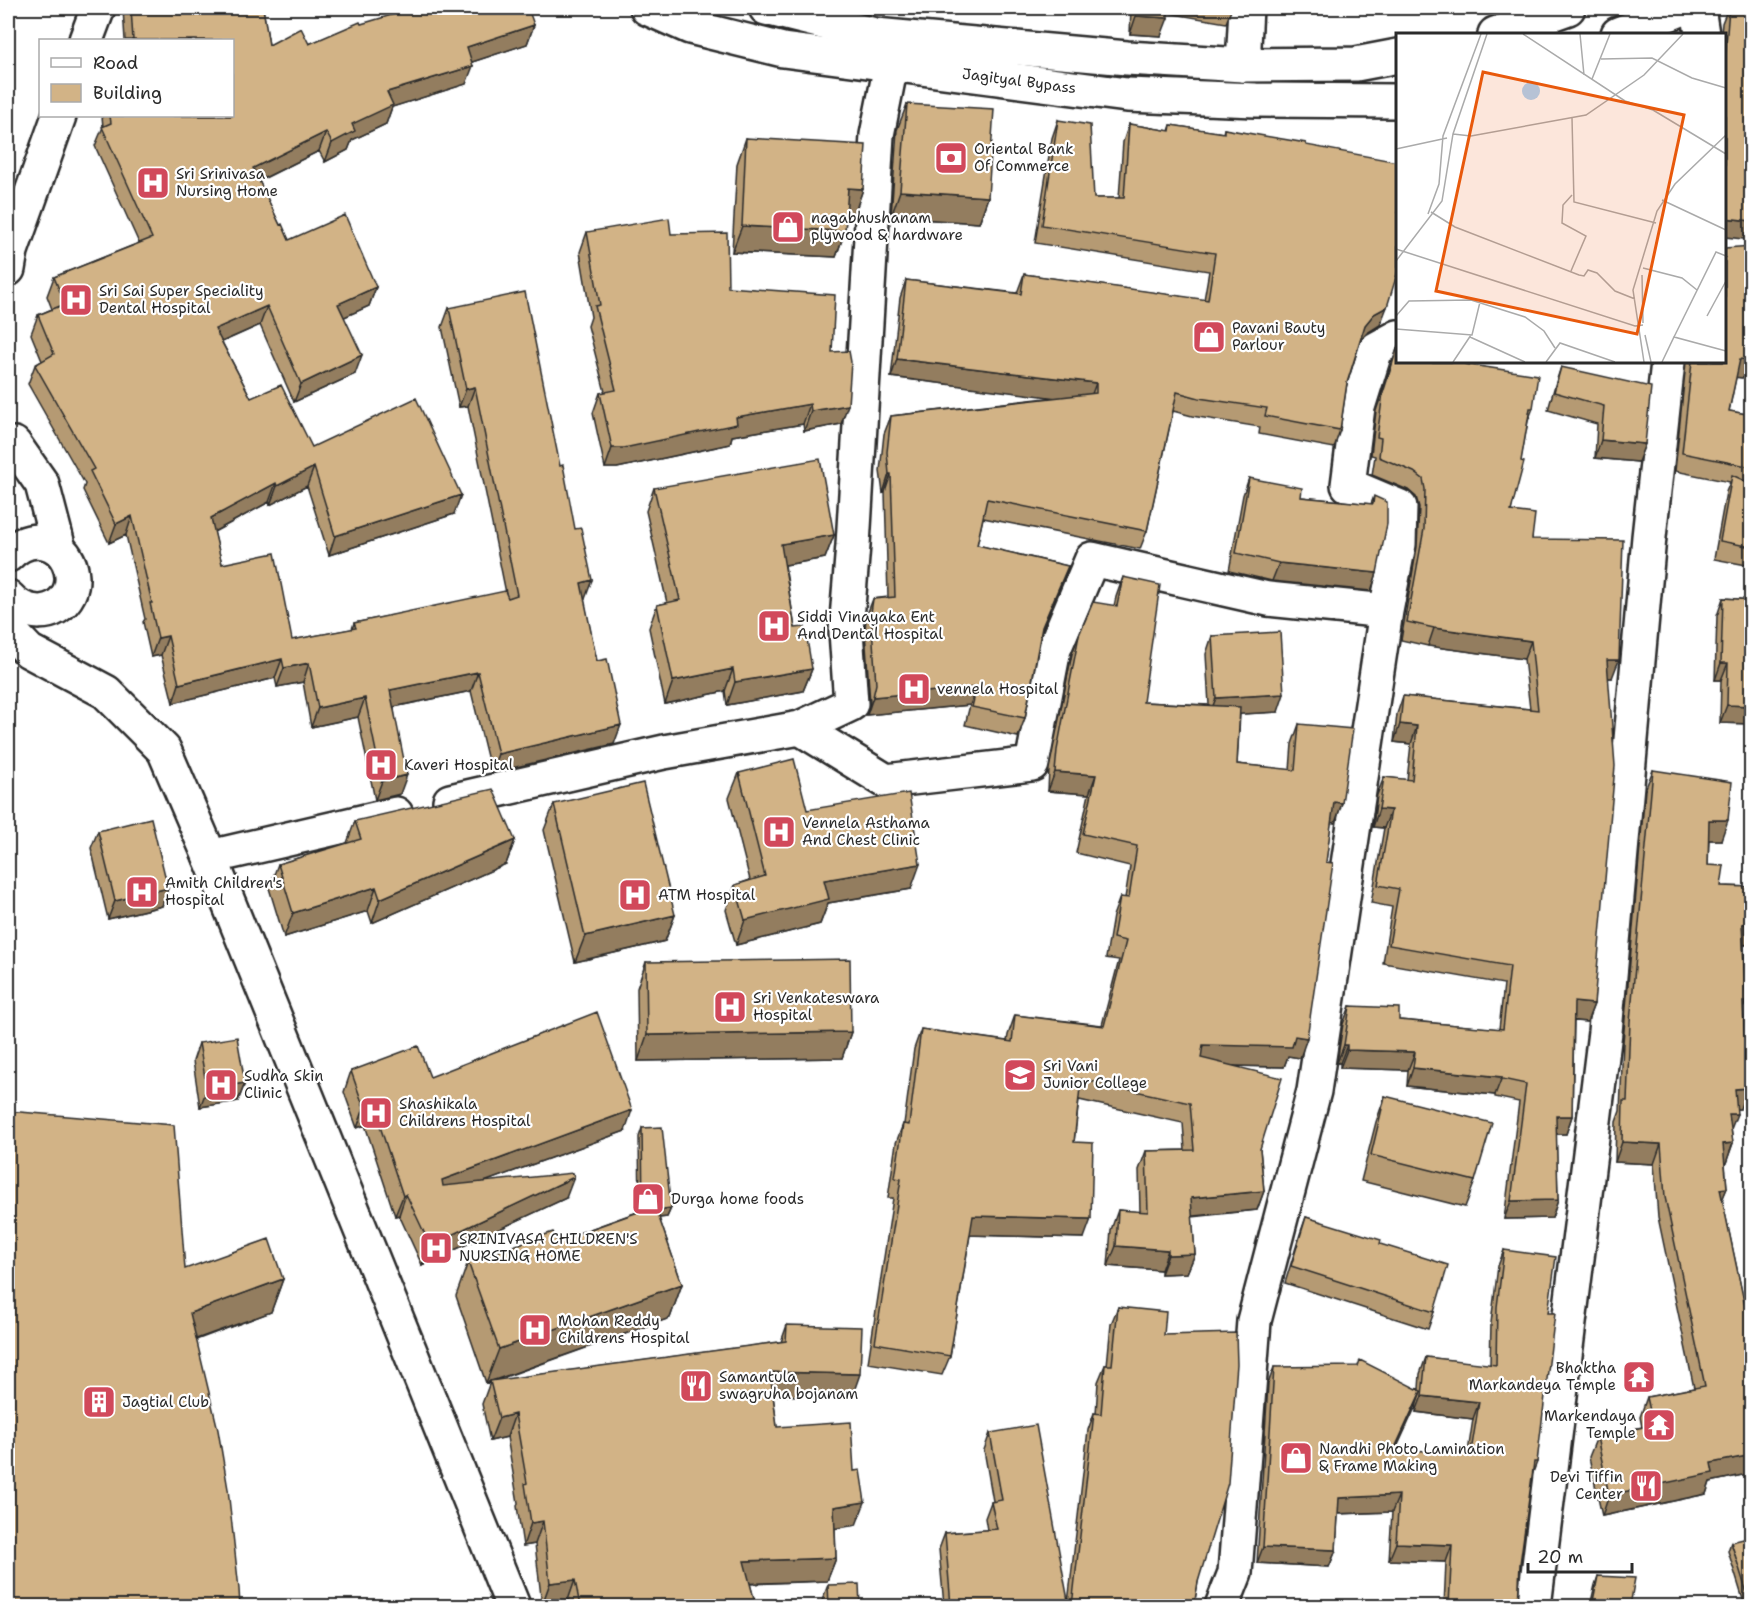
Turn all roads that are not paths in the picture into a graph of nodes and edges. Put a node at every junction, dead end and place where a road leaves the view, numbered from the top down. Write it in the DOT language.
graph roads {
  1 [pos="98,8"];
  2 [pos="647,8"];
  3 [pos="766,8"];
  4 [pos="1246,8"];
  5 [pos="1568,8"];
  6 [pos="1684,8"];
  7 [pos="1698,8"];
  8 [pos="691,17"];
  9 [pos="1498,33"];
  10 [pos="1621,33"];
  11 [pos="1702,33"];
  12 [pos="875,35"];
  13 [pos="87,39"];
  14 [pos="1396,56"];
  15 [pos="891,65"];
  16 [pos="1243,66"];
  17 [pos="1396,101"];
  18 [pos="59,117"];
  19 [pos="8,269"];
  20 [pos="1396,338"];
  21 [pos="1668,363"];
  22 [pos="8,445"];
  23 [pos="59,549"];
  24 [pos="8,555"];
  25 [pos="8,598"];
  26 [pos="1386,611"];
  27 [pos="8,629"];
  28 [pos="800,728"];
  29 [pos="210,857"];
  30 [pos="512,1604"];
  31 [pos="1222,1606"];
  32 [pos="1534,1606"];
  1 -- 13 [label="street"];
  2 -- 8 [label="street, Jagityal Bypass"];
  3 -- 12 [label="street, Jagityal Bypass"];
  4 -- 16 [label="street"];
  5 -- 9 [label="street"];
  6 -- 10 [label="street"];
  7 -- 11 [label="street"];
  8 -- 15 [label="street, Jagityal Bypass"];
  12 -- 15 [label="street"];
  12 -- 16 [label="street, Jagityal Bypass"];
  14 -- 16 [label="street, Jagityal Bypass"];
  15 -- 17 [label="street, Jagityal Bypass"];
  15 -- 28 [label="street"];
  18 -- 19 [label="street"];
  20 -- 26 [label="street"];
  21 -- 32 [label="street"];
  22 -- 23 [label="street"];
  23 -- 24 [label="street"];
  23 -- 25 [label="street"];
  26 -- 28 [label="street"];
  26 -- 31 [label="street"];
  27 -- 29 [label="street"];
  28 -- 29 [label="street"];
  29 -- 30 [label="street"];
}
